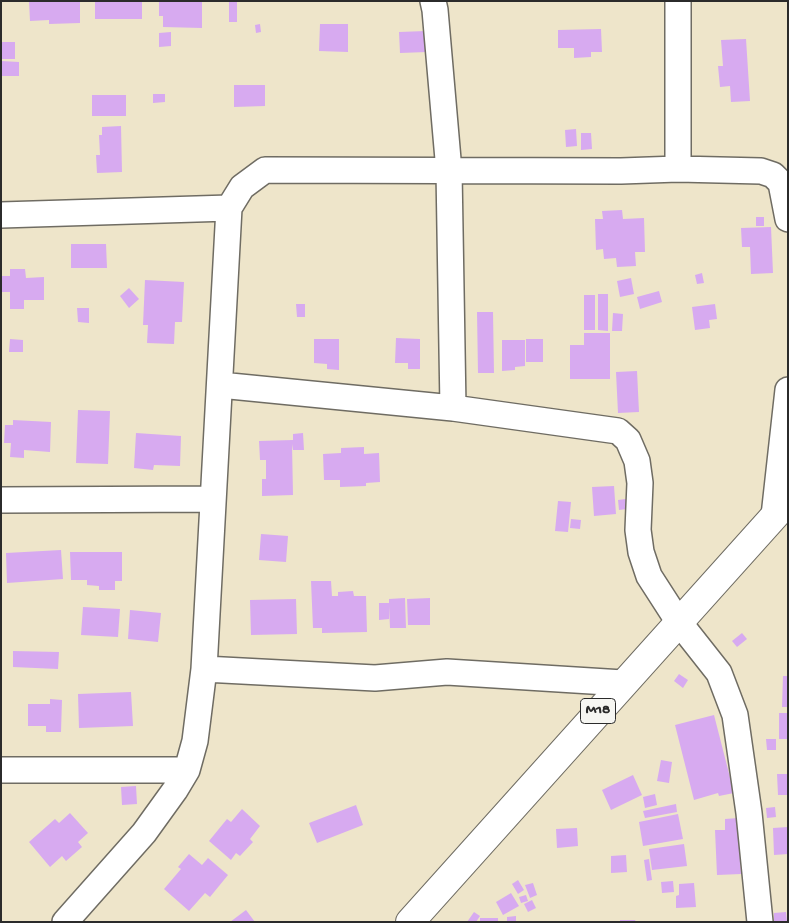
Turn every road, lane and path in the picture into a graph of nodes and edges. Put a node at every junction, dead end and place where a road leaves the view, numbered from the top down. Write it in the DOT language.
graph roads {
  1 [pos="433,1"];
  2 [pos="678,1"];
  3 [pos="678,169"];
  4 [pos="449,171"];
  5 [pos="229,208"];
  6 [pos="1,216"];
  7 [pos="788,219"];
  8 [pos="220,385"];
  9 [pos="788,390"];
  10 [pos="452,408"];
  11 [pos="213,499"];
  12 [pos="1,500"];
  13 [pos="781,509"];
  14 [pos="678,621"];
  15 [pos="204,669"];
  16 [pos="623,684"];
  17 [pos="1,770"];
  18 [pos="187,770"];
  19 [pos="65,922"];
  20 [pos="410,922"];
  21 [pos="760,922"];
  1 -- 4 [label="street"];
  2 -- 3 [label="street"];
  3 -- 4 [label="street"];
  3 -- 7 [label="street"];
  4 -- 5 [label="street"];
  4 -- 10 [label="street"];
  5 -- 6 [label="street"];
  5 -- 8 [label="street"];
  8 -- 10 [label="street"];
  8 -- 11 [label="street"];
  9 -- 13 [label="street"];
  10 -- 14 [label="street"];
  11 -- 12 [label="street"];
  11 -- 15 [label="street"];
  13 -- 14 [label="main road, M18"];
  14 -- 16 [label="main road, M18"];
  14 -- 21 [label="street"];
  15 -- 16 [label="street"];
  15 -- 18 [label="street"];
  16 -- 20 [label="main road, M18"];
  17 -- 18 [label="street"];
  18 -- 19 [label="street"];
}
